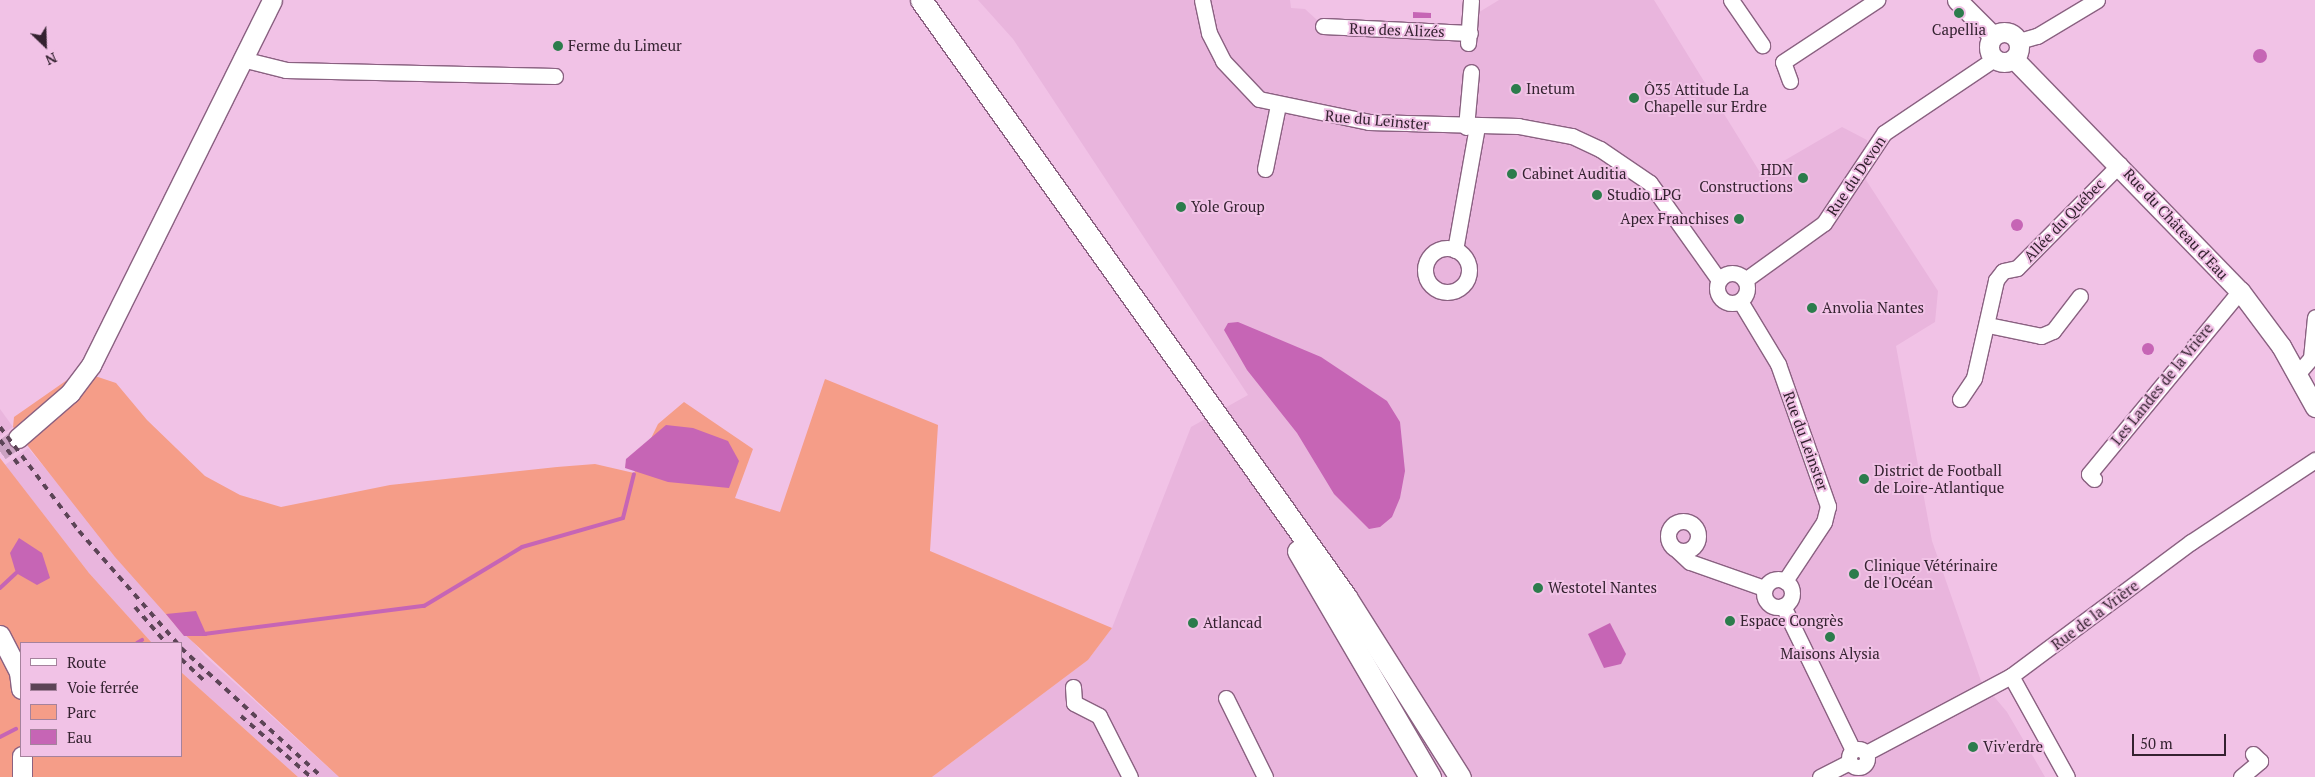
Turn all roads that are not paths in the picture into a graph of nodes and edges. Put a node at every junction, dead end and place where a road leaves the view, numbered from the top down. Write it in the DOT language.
graph roads {
  1 [pos="272,0"];
  2 [pos="921,0"];
  3 [pos="1202,0"];
  4 [pos="1471,0"];
  5 [pos="1731,0"];
  6 [pos="1877,0"];
  7 [pos="1957,0"];
  8 [pos="2097,0"];
  9 [pos="1323,26"];
  10 [pos="1993,36"];
  11 [pos="1762,45"];
  12 [pos="2016,50"];
  13 [pos="242,59"];
  14 [pos="1994,59"];
  15 [pos="1471,72"];
  16 [pos="555,76"];
  17 [pos="1790,81"];
  18 [pos="1278,105"];
  19 [pos="1472,127"];
  20 [pos="2120,164"];
  21 [pos="1265,169"];
  22 [pos="1455,250"];
  23 [pos="1719,280"];
  24 [pos="1745,280"];
  25 [pos="2240,292"];
  26 [pos="2080,296"];
  27 [pos="1740,301"];
  28 [pos="2315,316"];
  29 [pos="1988,324"];
  30 [pos="2298,373"];
  31 [pos="1960,399"];
  32 [pos="2315,407"];
  33 [pos="18,438"];
  34 [pos="1238,447"];
  35 [pos="2315,460"];
  36 [pos="2094,479"];
  37 [pos="1696,546"];
  38 [pos="1678,551"];
  39 [pos="1705,568"];
  40 [pos="1785,581"];
  41 [pos="1764,588"];
  42 [pos="1784,606"];
  43 [pos="0,635"];
  44 [pos="2011,676"];
  45 [pos="20,685"];
  46 [pos="1073,687"];
  47 [pos="1226,698"];
  48 [pos="2254,754"];
  49 [pos="22,757"];
  50 [pos="1860,761"];
  51 [pos="22,777"];
  52 [pos="1130,777"];
  53 [pos="1265,777"];
  54 [pos="1430,777"];
  55 [pos="1460,777"];
  56 [pos="1820,777"];
  57 [pos="2066,777"];
  58 [pos="2242,777"];
  1 -- 13 [label="street"];
  2 -- 34 [label="main road"];
  3 -- 18 [label="street, Rue du Leinster"];
  4 -- 9 [label="street, Rue des Alizés"];
  5 -- 11 [label="street"];
  6 -- 17 [label="street"];
  7 -- 10 [label="street"];
  8 -- 12 [label="street"];
  10 -- 12 [label="street"];
  10 -- 14 [label="street"];
  12 -- 14 [label="street"];
  12 -- 20 [label="street, Rue du Château d'Eau"];
  13 -- 16 [label="street"];
  13 -- 33 [label="street"];
  14 -- 24 [label="street, Rue du Devon"];
  15 -- 19 [label="street"];
  18 -- 19 [label="street, Rue du Leinster"];
  18 -- 21 [label="street"];
  19 -- 22 [label="street"];
  19 -- 23 [label="street, Rue du Leinster"];
  20 -- 25 [label="street, Rue du Château d'Eau"];
  20 -- 29 [label="street, Allée du Québec"];
  23 -- 24 [label="street"];
  23 -- 27 [label="street"];
  24 -- 27 [label="street"];
  25 -- 30 [label="street, Rue du Château d'Eau"];
  25 -- 36 [label="street, Les Landes de la Vrière"];
  26 -- 29 [label="street"];
  27 -- 40 [label="street, Rue du Leinster"];
  28 -- 30 [label="street"];
  29 -- 31 [label="street, Allée du Québec"];
  30 -- 32 [label="street, Rue du Château d'Eau"];
  34 -- 54 [label="main road"];
  34 -- 55 [label="main road"];
  35 -- 44 [label="street, Rue de la Vrière"];
  37 -- 38 [label="street"];
  37 -- 38 [label="street"];
  37 -- 39 [label="street"];
  38 -- 39 [label="street"];
  39 -- 41 [label="street"];
  40 -- 41 [label="street"];
  40 -- 42 [label="street"];
  41 -- 42 [label="street"];
  42 -- 50 [label="street"];
  43 -- 45 [label="street"];
  44 -- 50 [label="street, Rue de la Vrière"];
  44 -- 57 [label="street"];
  46 -- 52 [label="street"];
  47 -- 53 [label="street"];
  48 -- 58 [label="street"];
  49 -- 51 [label="street"];
  50 -- 56 [label="street, Rue de la Vrière"];
}
